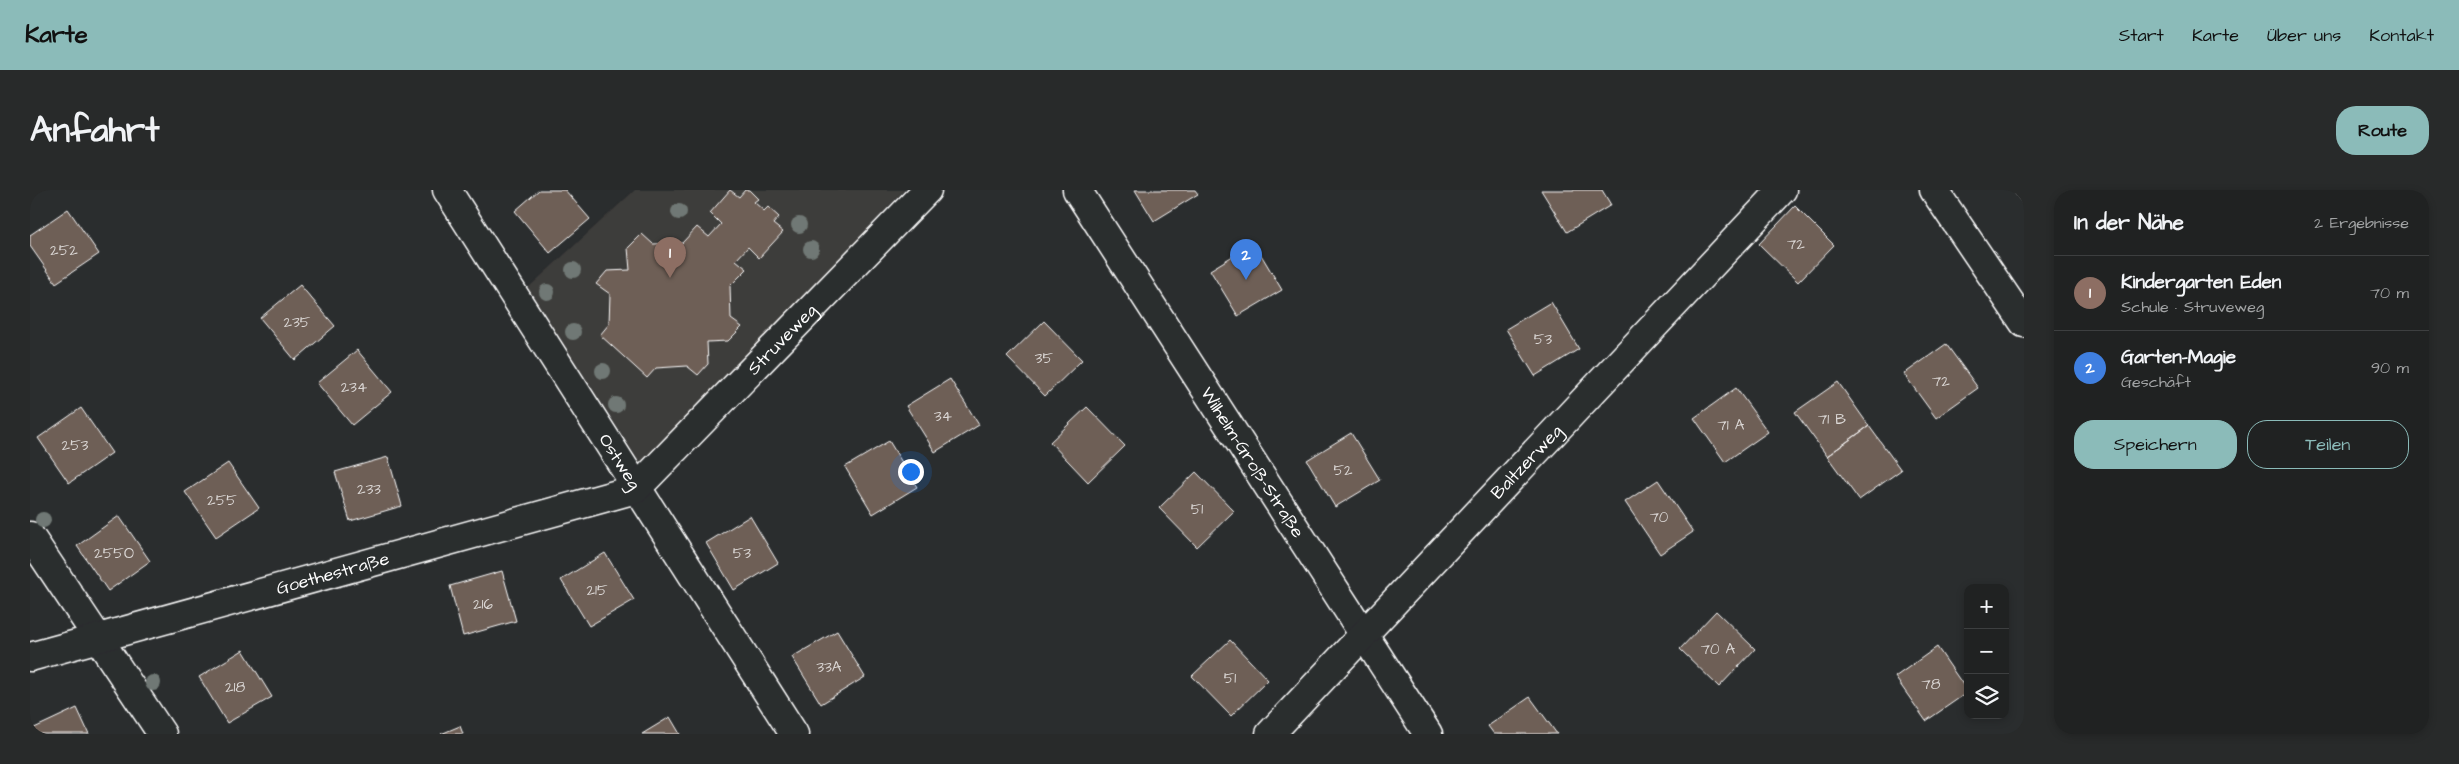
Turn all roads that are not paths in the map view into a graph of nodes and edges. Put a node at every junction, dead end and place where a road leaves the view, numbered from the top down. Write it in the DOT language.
graph roads {
  1 [pos="447,190"];
  2 [pos="926,190"];
  3 [pos="1077,190"];
  4 [pos="1782,190"];
  5 [pos="1934,190"];
  6 [pos="2024,323"];
  7 [pos="636,490"];
  8 [pos="30,536"];
  9 [pos="1363,634"];
  10 [pos="99,640"];
  11 [pos="30,657"];
  12 [pos="162,734"];
  13 [pos="794,734"];
  14 [pos="1270,734"];
  15 [pos="1428,734"];
  1 -- 7 [label="street, Ostweg"];
  2 -- 7 [label="street, Struveweg"];
  3 -- 9 [label="street, Wilhelm-Groß-Straße"];
  4 -- 9 [label="street, Baltzerweg"];
  5 -- 6 [label="street"];
  7 -- 10 [label="street, Goethestraße"];
  7 -- 13 [label="street, Ostweg"];
  8 -- 10 [label="street"];
  9 -- 14 [label="street, Baltzerweg"];
  9 -- 15 [label="street, Wilhelm-Groß-Straße"];
  10 -- 11 [label="street, Goethestraße"];
  10 -- 12 [label="street"];
}
